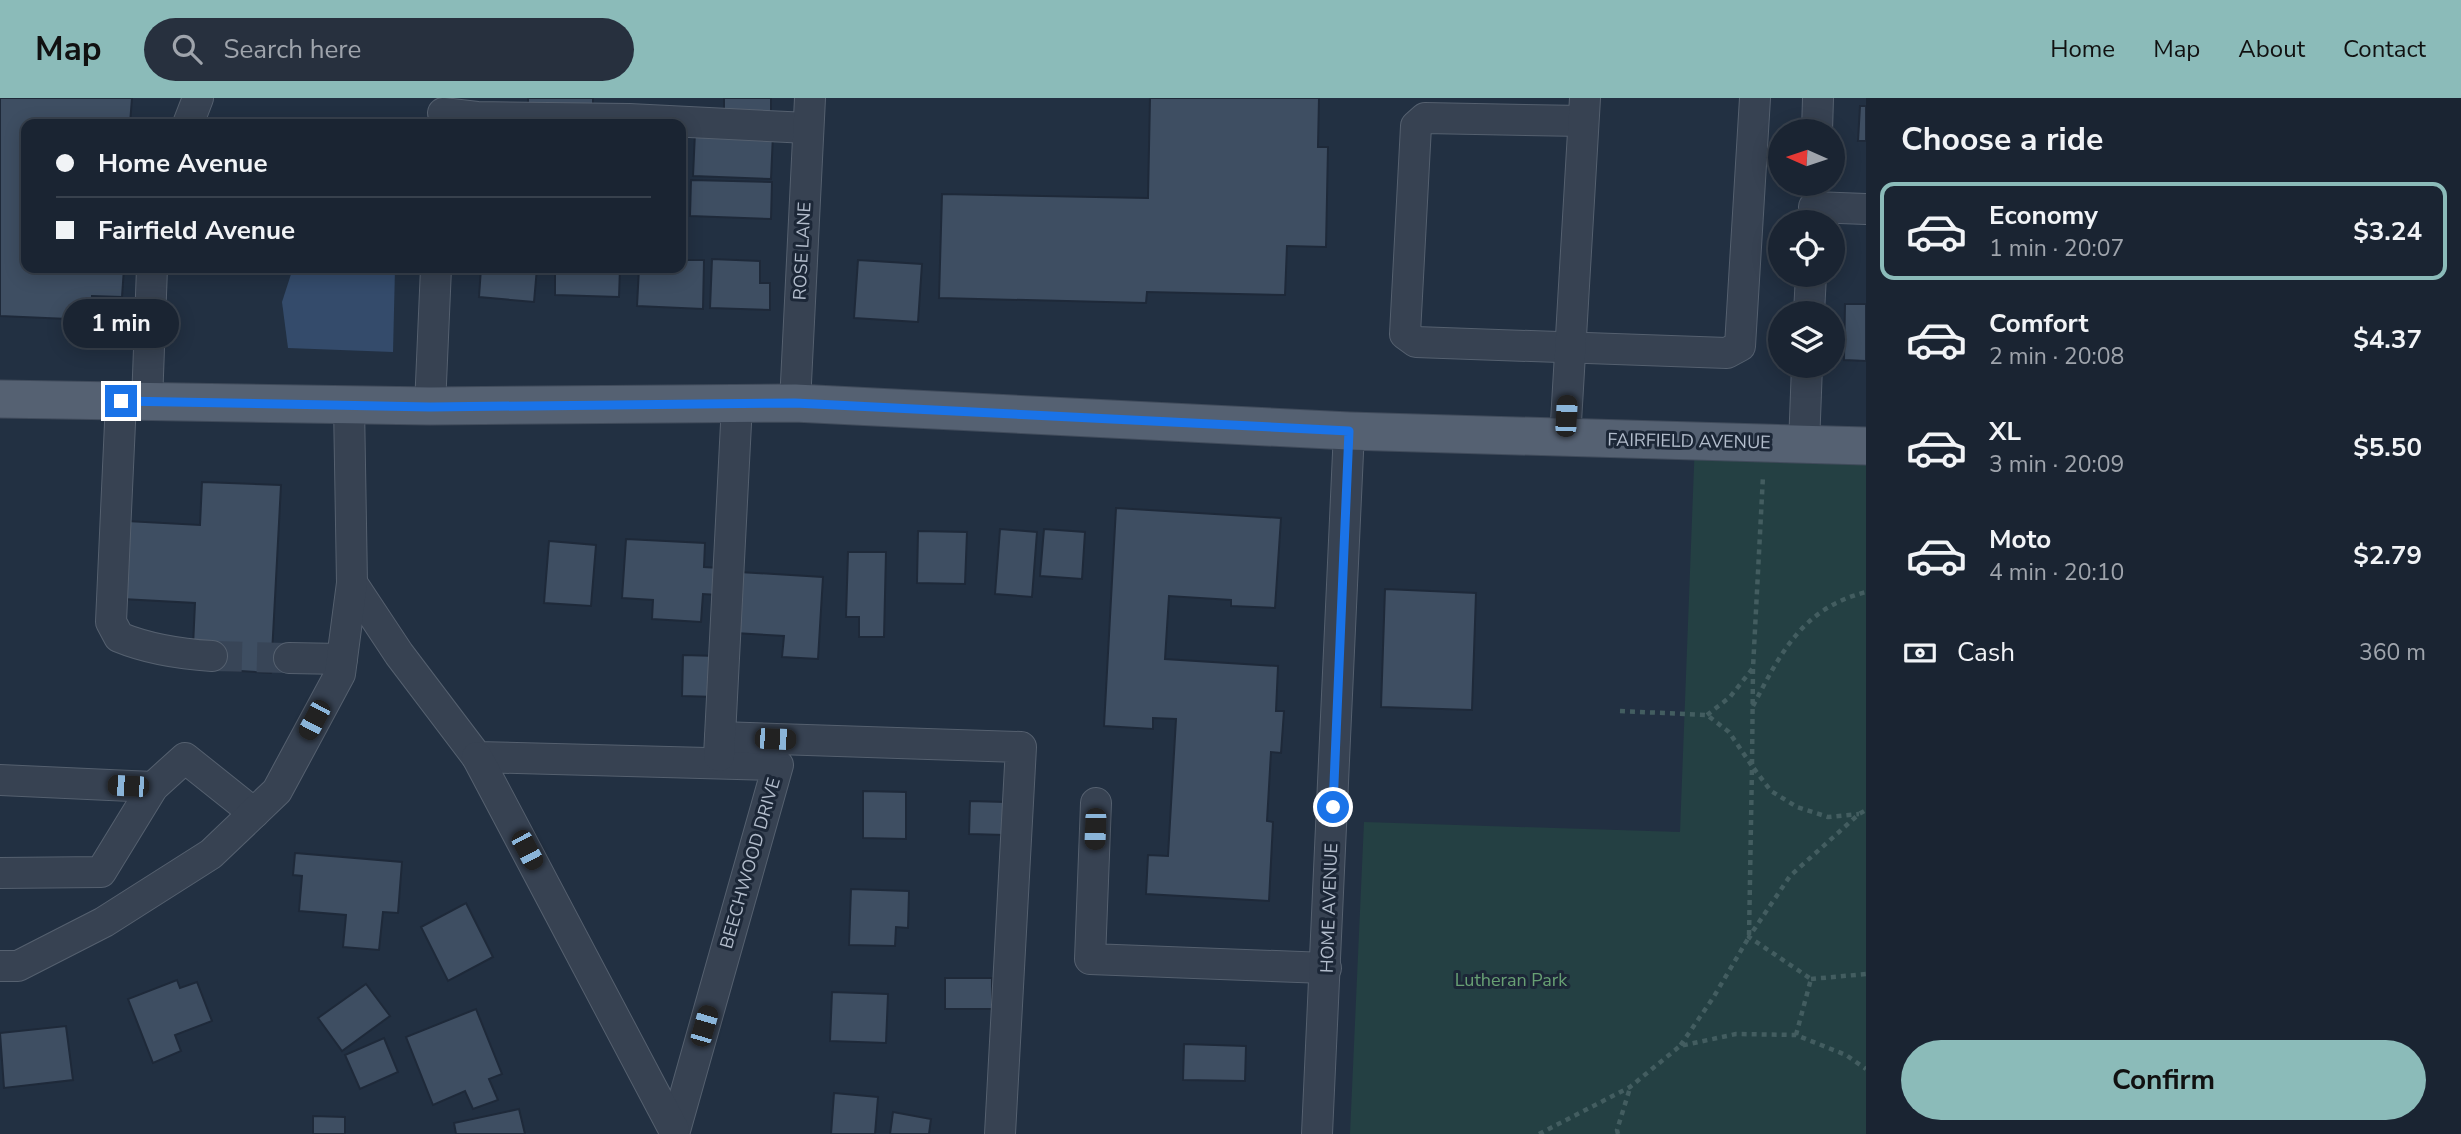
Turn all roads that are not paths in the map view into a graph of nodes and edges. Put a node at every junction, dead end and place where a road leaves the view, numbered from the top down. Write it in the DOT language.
graph roads {
  1 [pos="810,98"];
  2 [pos="1755,98"];
  3 [pos="1818,98"];
  4 [pos="680,110"];
  5 [pos="1583,110"];
  6 [pos="443,112"];
  7 [pos="1817,119"];
  8 [pos="808,128"];
  9 [pos="1814,204"];
  10 [pos="1866,209"];
  11 [pos="151,273"];
  12 [pos="436,273"];
  13 [pos="1570,349"];
  14 [pos="1807,378"];
  15 [pos="0,399"];
  16 [pos="134,401"];
  17 [pos="795,403"];
  18 [pos="737,404"];
  19 [pos="349,405"];
  20 [pos="430,407"];
  21 [pos="1349,431"];
  22 [pos="1565,439"];
  23 [pos="1804,445"];
  24 [pos="1866,446"];
  25 [pos="352,583"];
  26 [pos="212,656"];
  27 [pos="289,658"];
  28 [pos="341,659"];
  29 [pos="720,750"];
  30 [pos="477,757"];
  31 [pos="0,780"];
  32 [pos="153,788"];
  33 [pos="1096,803"];
  34 [pos="254,813"];
  35 [pos="0,873"];
  36 [pos="0,966"];
  37 [pos="1326,968"];
  38 [pos="674,1132"];
  39 [pos="1000,1134"];
  40 [pos="1317,1134"];
  1 -- 8 [label="street, ROSE LANE"];
  2 -- 13 [label="street"];
  3 -- 7 [label="street"];
  4 -- 6 [label="street"];
  4 -- 8 [label="street"];
  5 -- 13 [label="street"];
  5 -- 13 [label="street"];
  8 -- 17 [label="street, ROSE LANE"];
  9 -- 10 [label="street"];
  11 -- 16 [label="street"];
  12 -- 20 [label="street"];
  13 -- 22 [label="street"];
  14 -- 23 [label="street"];
  15 -- 16 [label="main road, FAIRFIELD AVENUE"];
  16 -- 19 [label="main road, FAIRFIELD AVENUE"];
  16 -- 26 [label="street"];
  17 -- 18 [label="main road, FAIRFIELD AVENUE"];
  17 -- 21 [label="main road, FAIRFIELD AVENUE"];
  18 -- 20 [label="main road, FAIRFIELD AVENUE"];
  18 -- 29 [label="street"];
  19 -- 20 [label="main road, FAIRFIELD AVENUE"];
  19 -- 25 [label="street"];
  21 -- 22 [label="main road, FAIRFIELD AVENUE"];
  21 -- 37 [label="street, HOME AVENUE"];
  22 -- 23 [label="main road, FAIRFIELD AVENUE"];
  23 -- 24 [label="main road, FAIRFIELD AVENUE"];
  25 -- 28 [label="street"];
  25 -- 30 [label="street, BEECHWOOD DRIVE"];
  27 -- 28 [label="street"];
  28 -- 34 [label="street"];
  29 -- 30 [label="street, BEECHWOOD DRIVE"];
  29 -- 38 [label="street, BEECHWOOD DRIVE"];
  29 -- 39 [label="street"];
  30 -- 38 [label="street, BEECHWOOD DRIVE"];
  31 -- 32 [label="street"];
  32 -- 34 [label="street"];
  32 -- 35 [label="street"];
  33 -- 37 [label="street"];
  34 -- 36 [label="street"];
  37 -- 40 [label="street, HOME AVENUE"];
}
